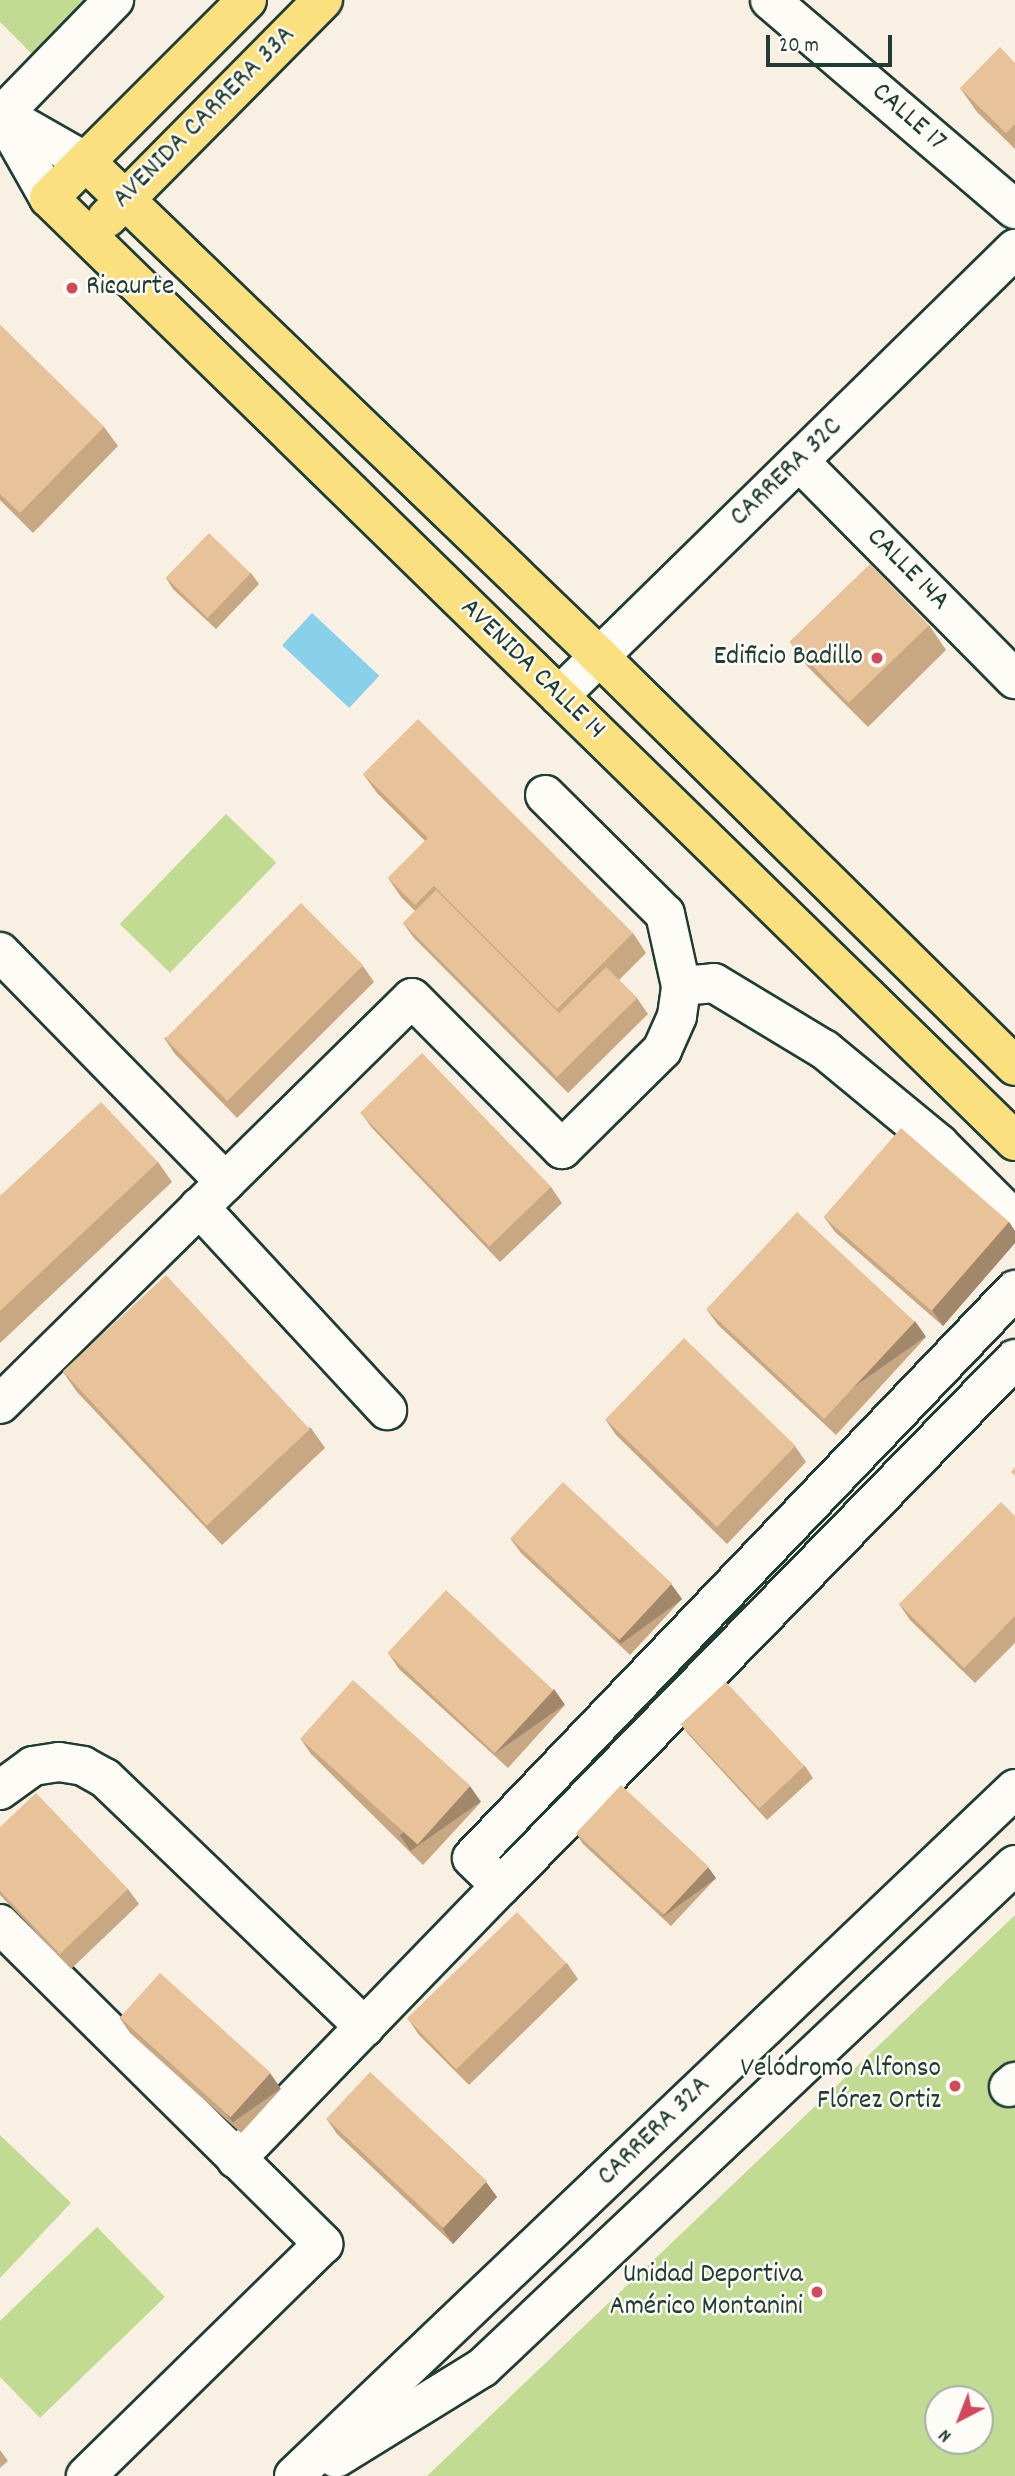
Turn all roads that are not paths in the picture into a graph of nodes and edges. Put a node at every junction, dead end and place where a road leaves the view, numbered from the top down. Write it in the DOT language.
graph roads {
  1 [pos="114,0"];
  2 [pos="247,0"];
  3 [pos="323,0"];
  4 [pos="790,6"];
  5 [pos="1,114"];
  6 [pos="86,162"];
  7 [pos="49,198"];
  8 [pos="124,199"];
  9 [pos="1015,209"];
  10 [pos="88,237"];
  11 [pos="1015,249"];
  12 [pos="799,461"];
  13 [pos="599,656"];
  14 [pos="1015,679"];
  15 [pos="559,696"];
  16 [pos="545,795"];
  17 [pos="0,951"];
  18 [pos="681,986"];
  19 [pos="1015,1066"];
  20 [pos="1015,1141"];
  21 [pos="212,1194"];
  22 [pos="1015,1220"];
  23 [pos="1015,1290"];
  24 [pos="1015,1359"];
  25 [pos="0,1404"];
  26 [pos="387,1410"];
  27 [pos="1015,1789"];
  28 [pos="0,1790"];
  29 [pos="1015,1865"];
  30 [pos="501,1886"];
  31 [pos="0,1924"];
  32 [pos="365,2027"];
  33 [pos="236,2159"];
  34 [pos="86,2476"];
  35 [pos="295,2476"];
  36 [pos="308,2476"];
  1 -- 5 [label="street"];
  2 -- 6 [label="main road, AVENIDA CARRERA 33A"];
  3 -- 8 [label="main road, AVENIDA CARRERA 33A"];
  4 -- 9 [label="street, CALLE 17"];
  5 -- 6 [label="street"];
  5 -- 7 [label="street"];
  6 -- 7 [label="main road, AVENIDA CARRERA 33A"];
  6 -- 8 [label="main road, AVENIDA CALLE 14"];
  7 -- 10 [label="main road, AVENIDA CALLE 14"];
  8 -- 10 [label="main road, AVENIDA CARRERA 33A"];
  8 -- 13 [label="main road, AVENIDA CALLE 14"];
  10 -- 15 [label="main road, AVENIDA CALLE 14"];
  11 -- 12 [label="street, CARRERA 32C"];
  12 -- 13 [label="street, CARRERA 32C"];
  12 -- 14 [label="street, CALLE 14A"];
  13 -- 15 [label="street, CARRERA 32C"];
  13 -- 19 [label="main road, AVENIDA CALLE 14"];
  15 -- 20 [label="main road, AVENIDA CALLE 14"];
  16 -- 18 [label="street"];
  17 -- 21 [label="street"];
  18 -- 21 [label="street"];
  18 -- 22 [label="street"];
  21 -- 25 [label="street"];
  21 -- 26 [label="street"];
  23 -- 30 [label="street"];
  24 -- 30 [label="street"];
  27 -- 35 [label="street, CARRERA 32A"];
  28 -- 32 [label="street"];
  29 -- 36 [label="street, CARRERA 32A"];
  30 -- 32 [label="street"];
  31 -- 33 [label="street"];
  32 -- 33 [label="street"];
  33 -- 34 [label="street"];
}
